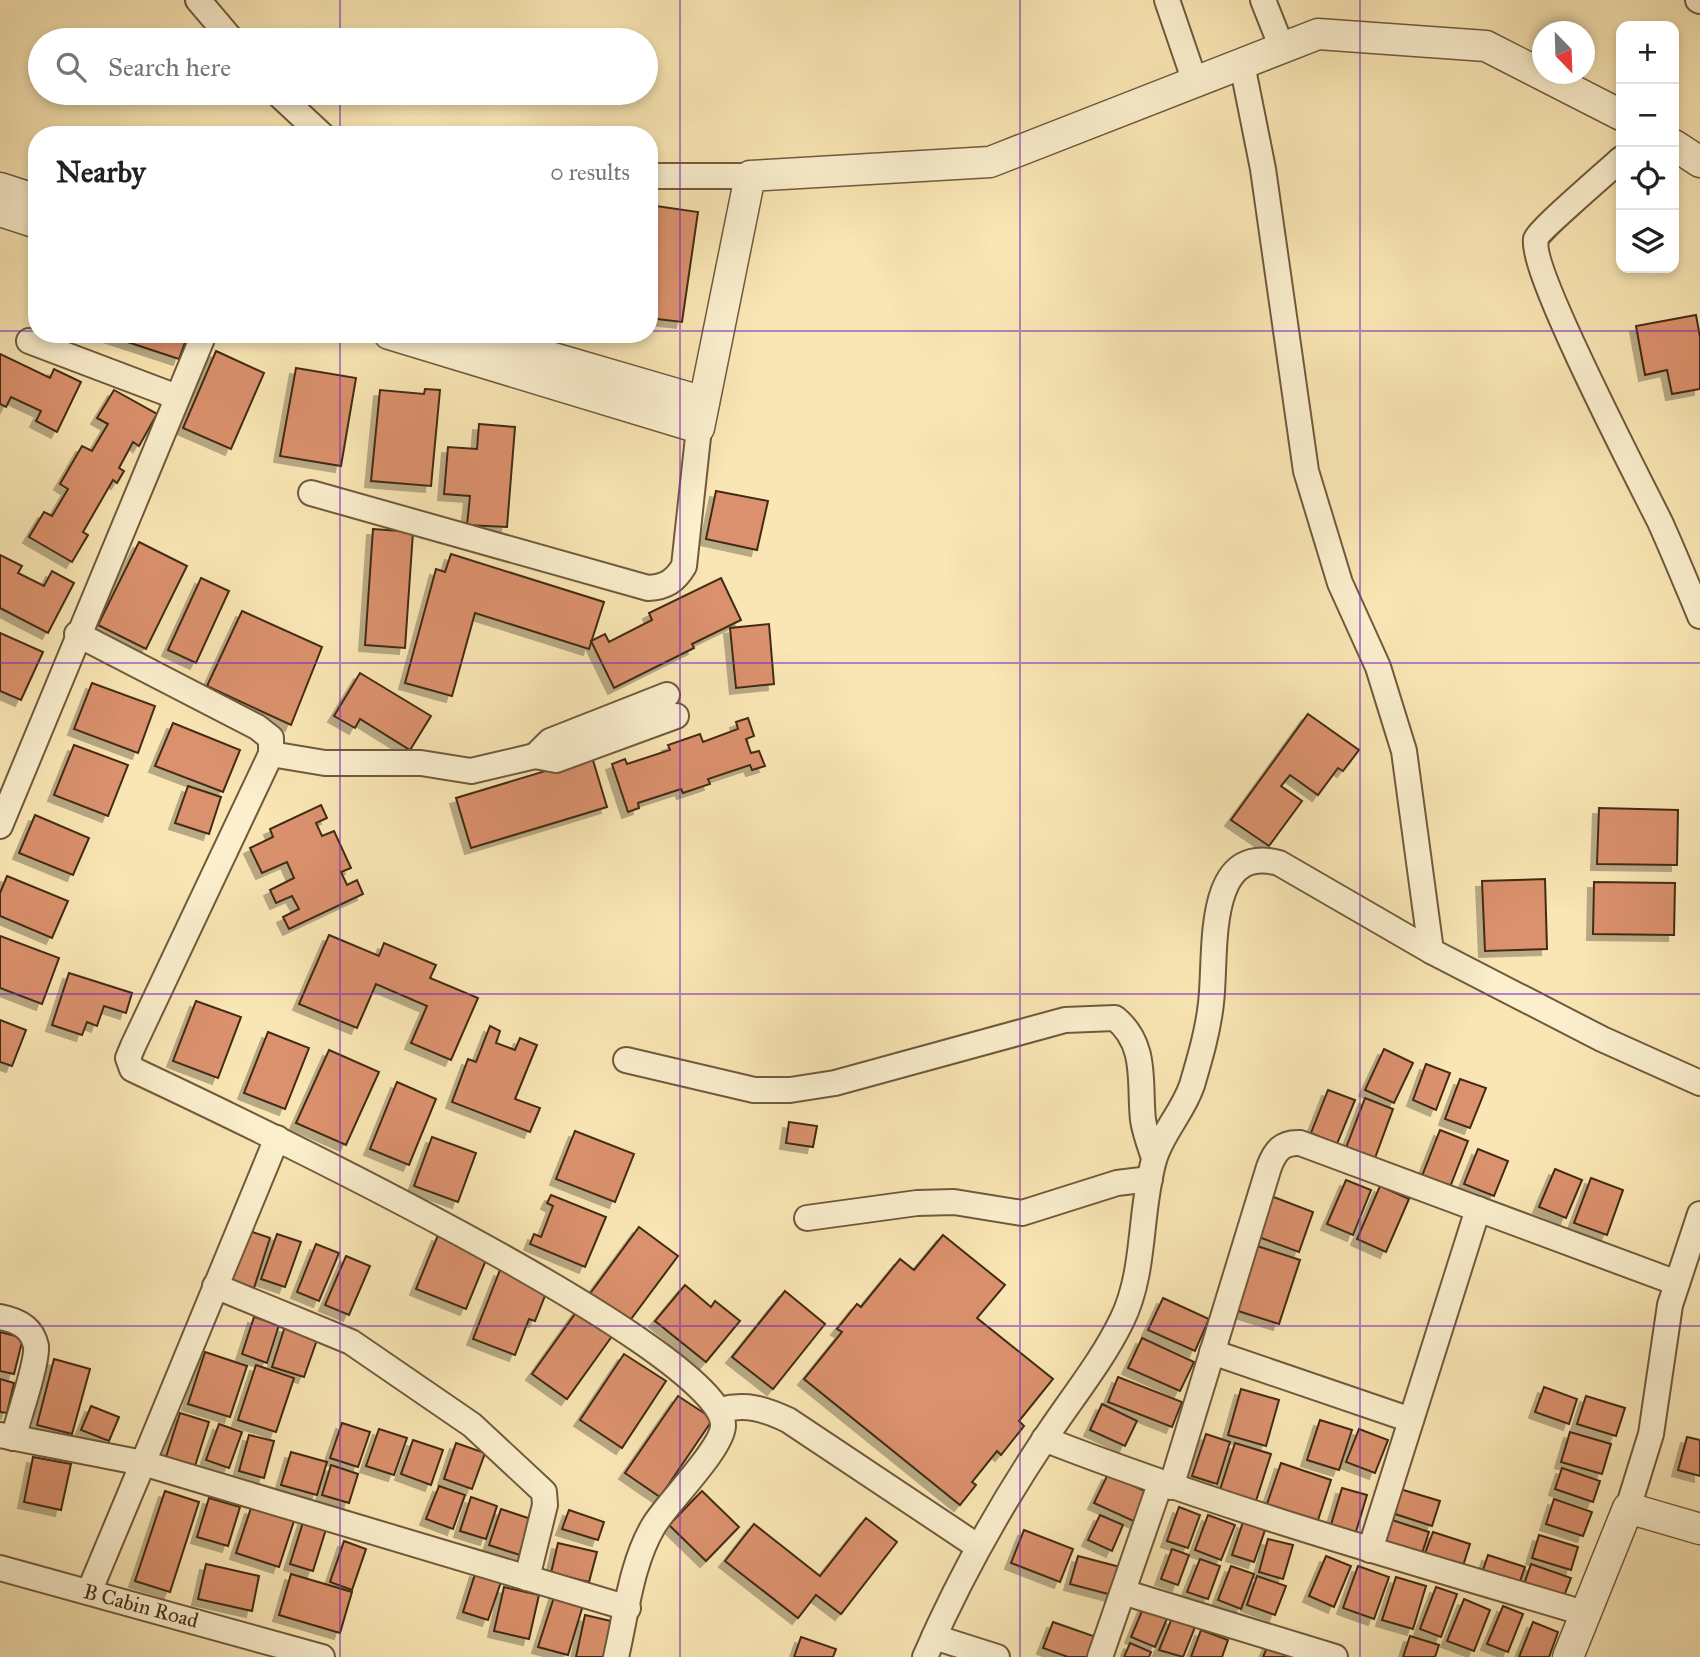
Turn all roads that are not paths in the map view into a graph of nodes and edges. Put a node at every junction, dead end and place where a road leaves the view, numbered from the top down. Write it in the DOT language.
graph roads {
  1 [pos="198,0"];
  2 [pos="1167,0"];
  3 [pos="1263,0"];
  4 [pos="222,28"];
  5 [pos="1282,48"];
  6 [pos="1242,64"];
  7 [pos="1195,82"];
  8 [pos="290,105"];
  9 [pos="1616,112"];
  10 [pos="312,126"];
  11 [pos="1677,147"];
  12 [pos="1700,162"];
  13 [pos="1616,164"];
  14 [pos="658,176"];
  15 [pos="750,176"];
  16 [pos="0,188"];
  17 [pos="28,197"];
  18 [pos="0,211"];
  19 [pos="28,220"];
  20 [pos="34,343"];
  21 [pos="200,343"];
  22 [pos="430,343"];
  23 [pos="489,343"];
  24 [pos="535,366"];
  25 [pos="177,397"];
  26 [pos="701,415"];
  27 [pos="311,492"];
  28 [pos="1700,616"];
  29 [pos="77,635"];
  30 [pos="672,706"];
  31 [pos="271,754"];
  32 [pos="0,827"];
  33 [pos="1431,951"];
  34 [pos="626,1060"];
  35 [pos="1700,1083"];
  36 [pos="277,1138"];
  37 [pos="1152,1168"];
  38 [pos="1478,1209"];
  39 [pos="1700,1214"];
  40 [pos="807,1217"];
  41 [pos="1678,1283"];
  42 [pos="215,1286"];
  43 [pos="0,1317"];
  44 [pos="1212,1352"];
  45 [pos="720,1410"];
  46 [pos="1411,1420"];
  47 [pos="7,1437"];
  48 [pos="1044,1439"];
  49 [pos="143,1463"];
  50 [pos="1166,1486"];
  51 [pos="1628,1508"];
  52 [pos="1700,1529"];
  53 [pos="977,1546"];
  54 [pos="1370,1550"];
  55 [pos="0,1568"];
  56 [pos="527,1578"];
  57 [pos="89,1592"];
  58 [pos="1123,1592"];
  59 [pos="628,1608"];
  60 [pos="1584,1613"];
  61 [pos="929,1647"];
  62 [pos="322,1657"];
  63 [pos="616,1657"];
  64 [pos="997,1657"];
  65 [pos="1100,1657"];
  66 [pos="1335,1657"];
  67 [pos="1568,1657"];
  1 -- 4 [label="street"];
  2 -- 7 [label="street"];
  3 -- 5 [label="street"];
  5 -- 6 [label="street"];
  5 -- 9 [label="street"];
  6 -- 7 [label="street"];
  6 -- 33 [label="street"];
  7 -- 15 [label="street"];
  8 -- 10 [label="street"];
  11 -- 12 [label="street"];
  13 -- 28 [label="street"];
  14 -- 15 [label="street"];
  15 -- 26 [label="street"];
  16 -- 17 [label="street"];
  18 -- 19 [label="street"];
  20 -- 25 [label="street"];
  21 -- 25 [label="street"];
  22 -- 24 [label="street"];
  23 -- 24 [label="street"];
  24 -- 26 [label="street"];
  25 -- 29 [label="street"];
  26 -- 27 [label="street"];
  29 -- 31 [label="street"];
  29 -- 32 [label="street"];
  30 -- 31 [label="street"];
  31 -- 36 [label="street"];
  33 -- 35 [label="street"];
  33 -- 37 [label="street"];
  34 -- 37 [label="street"];
  36 -- 42 [label="street"];
  36 -- 45 [label="street"];
  37 -- 40 [label="street"];
  37 -- 48 [label="street"];
  38 -- 41 [label="street"];
  38 -- 44 [label="street"];
  38 -- 46 [label="street"];
  39 -- 41 [label="street"];
  41 -- 51 [label="street"];
  42 -- 49 [label="street"];
  42 -- 56 [label="street"];
  43 -- 47 [label="street"];
  44 -- 46 [label="street"];
  44 -- 50 [label="street"];
  45 -- 53 [label="street"];
  45 -- 59 [label="street"];
  46 -- 54 [label="street"];
  47 -- 49 [label="street"];
  48 -- 50 [label="street"];
  48 -- 53 [label="street"];
  49 -- 56 [label="street"];
  49 -- 57 [label="street"];
  50 -- 54 [label="street"];
  50 -- 58 [label="street"];
  51 -- 52 [label="street"];
  51 -- 60 [label="street"];
  53 -- 61 [label="street"];
  54 -- 60 [label="street"];
  55 -- 57 [label="street, B Cabin Road"];
  56 -- 59 [label="street"];
  57 -- 62 [label="street, B Cabin Road"];
  58 -- 65 [label="street"];
  58 -- 66 [label="street"];
  59 -- 63 [label="street"];
  60 -- 67 [label="street"];
  61 -- 64 [label="street"];
}
